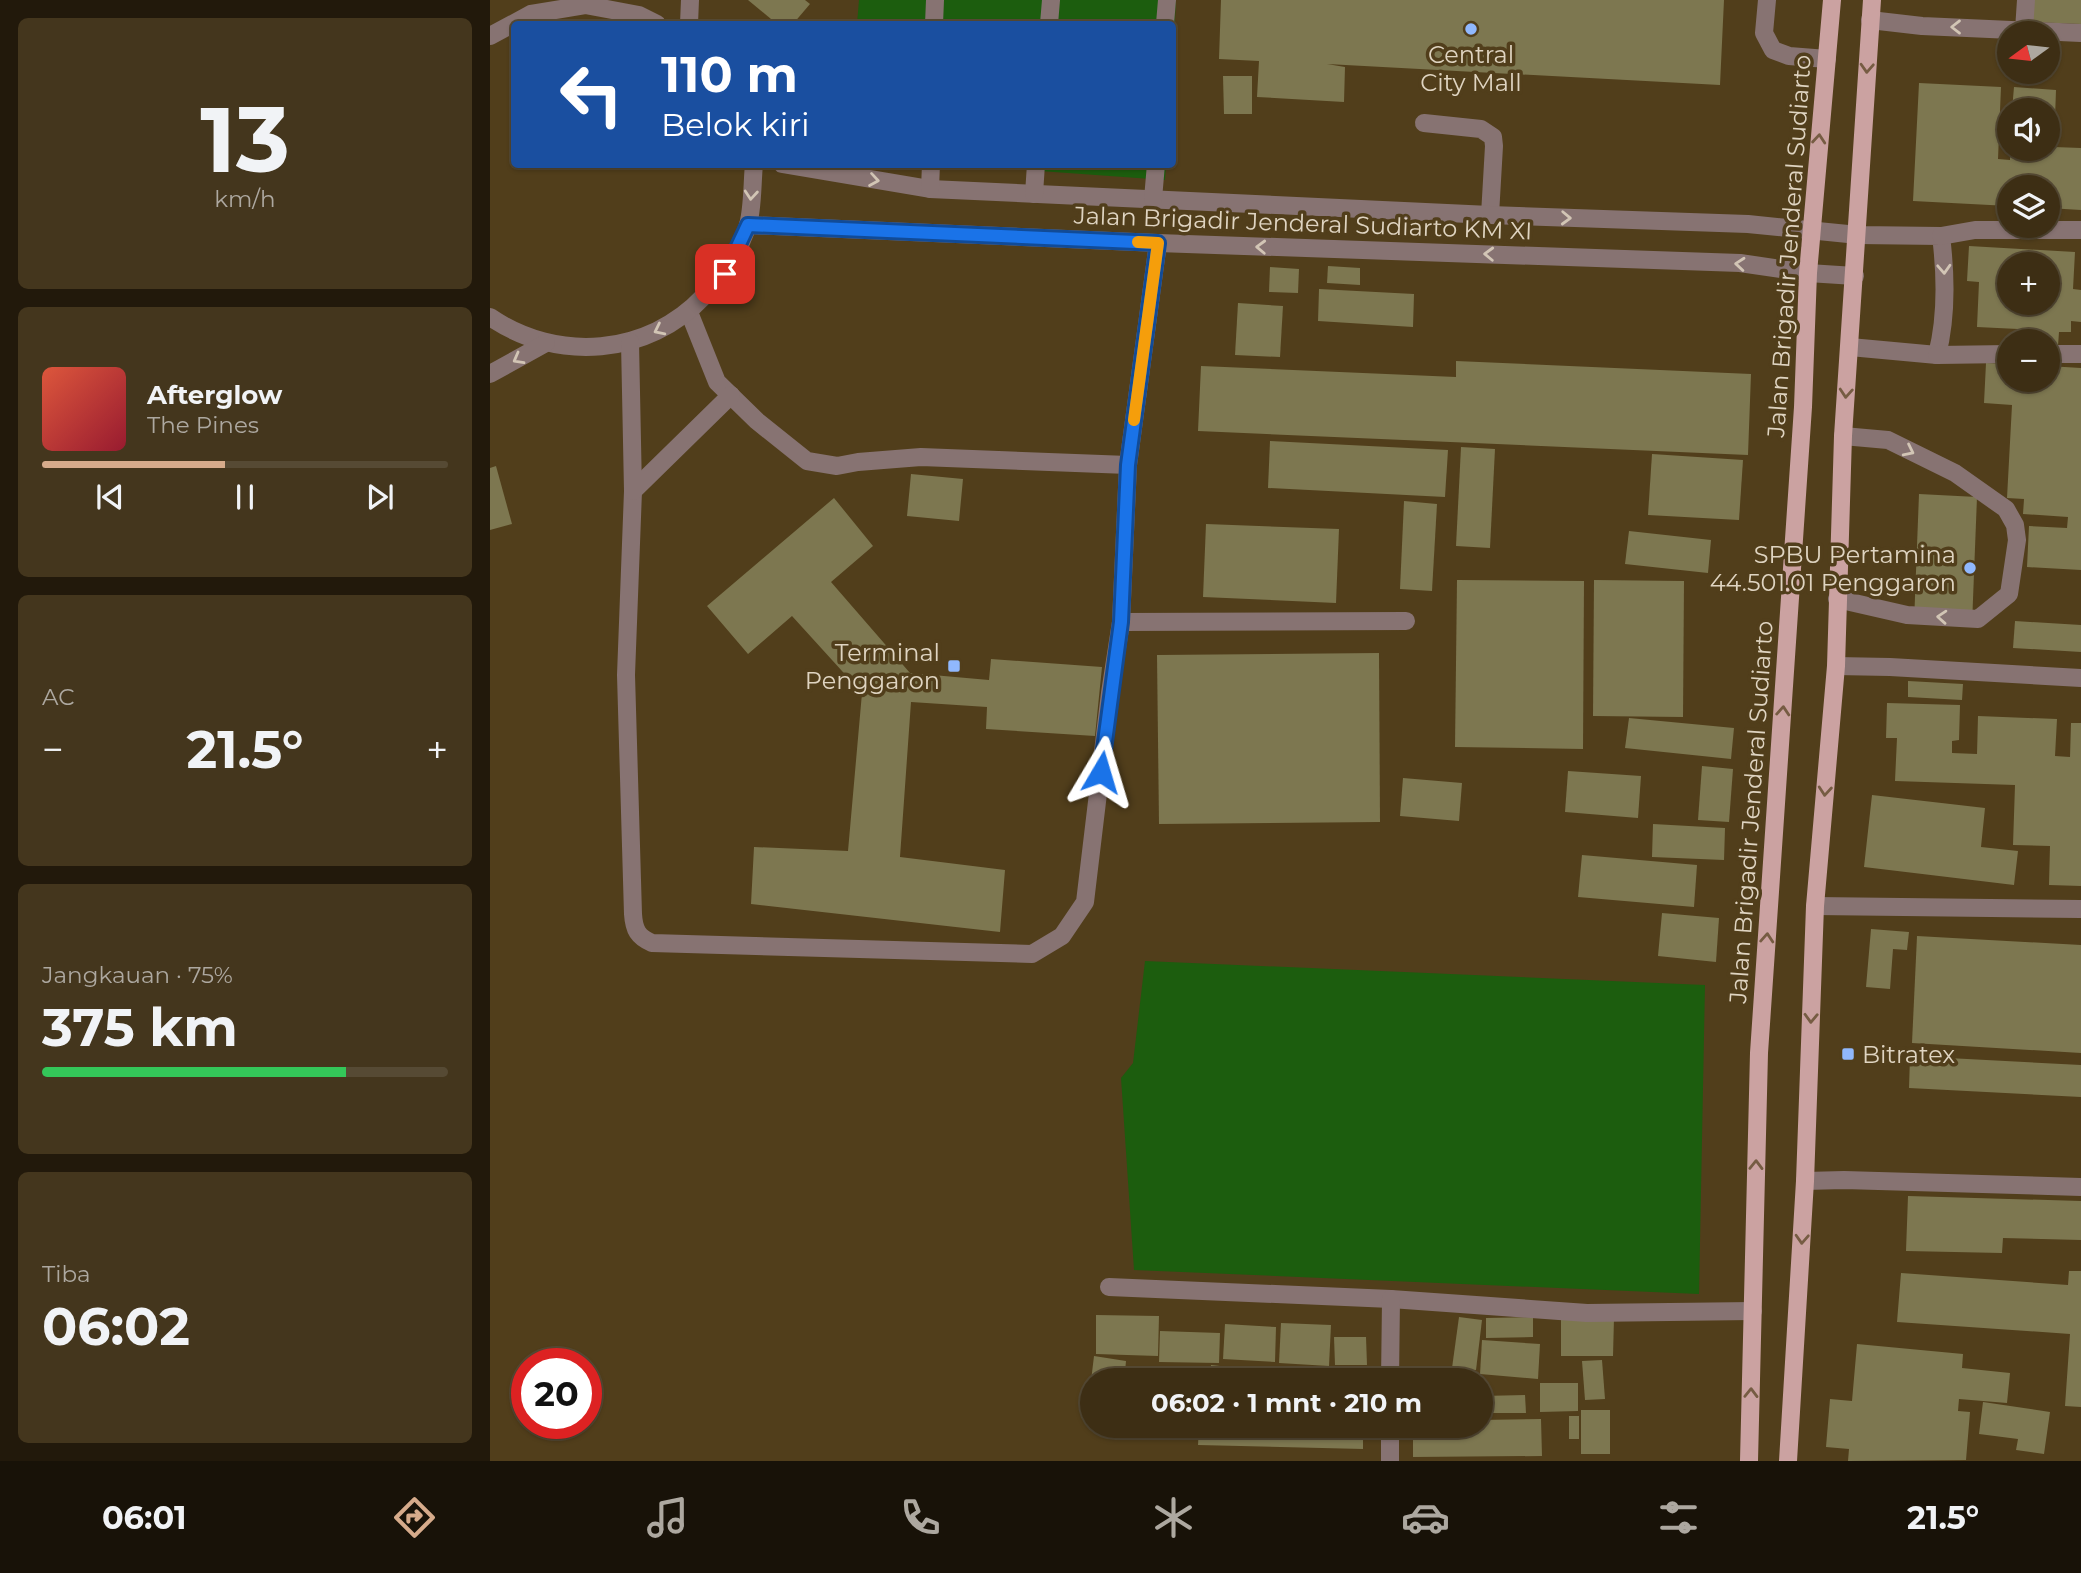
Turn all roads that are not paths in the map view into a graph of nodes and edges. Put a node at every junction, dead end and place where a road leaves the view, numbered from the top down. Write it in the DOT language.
graph roads {
  1 [pos="690,0"];
  2 [pos="935,0"];
  3 [pos="1051,0"];
  4 [pos="1167,0"];
  5 [pos="1767,0"];
  6 [pos="1832,0"];
  7 [pos="1872,0"];
  8 [pos="2026,0"];
  9 [pos="1870,20"];
  10 [pos="518,21"];
  11 [pos="651,21"];
  12 [pos="689,21"];
  13 [pos="934,21"];
  14 [pos="1049,21"];
  15 [pos="1166,21"];
  16 [pos="2025,21"];
  17 [pos="511,25"];
  18 [pos="1997,29"];
  19 [pos="2060,32"];
  20 [pos="2081,33"];
  21 [pos="490,36"];
  22 [pos="1827,59"];
  23 [pos="1424,123"];
  24 [pos="754,168"];
  25 [pos="806,168"];
  26 [pos="931,168"];
  27 [pos="1036,168"];
  28 [pos="1156,168"];
  29 [pos="930,189"];
  30 [pos="1034,194"];
  31 [pos="1153,200"];
  32 [pos="1490,215"];
  33 [pos="748,225"];
  34 [pos="2081,230"];
  35 [pos="1811,231"];
  36 [pos="1858,235"];
  37 [pos="1941,236"];
  38 [pos="1158,243"];
  39 [pos="1808,273"];
  40 [pos="1855,276"];
  41 [pos="689,312"];
  42 [pos="490,317"];
  43 [pos="630,342"];
  44 [pos="546,343"];
  45 [pos="1850,347"];
  46 [pos="2060,354"];
  47 [pos="2081,354"];
  48 [pos="1937,355"];
  49 [pos="1997,355"];
  50 [pos="490,374"];
  51 [pos="731,395"];
  52 [pos="1843,436"];
  53 [pos="1128,465"];
  54 [pos="634,491"];
  55 [pos="1837,599"];
  56 [pos="1406,621"];
  57 [pos="1121,622"];
  58 [pos="1836,666"];
  59 [pos="2081,678"];
  60 [pos="1815,906"];
  61 [pos="2081,909"];
  62 [pos="1805,1181"];
  63 [pos="2081,1187"];
  64 [pos="1109,1287"];
  65 [pos="1391,1299"];
  66 [pos="1753,1311"];
  67 [pos="1390,1368"];
  68 [pos="1390,1438"];
  69 [pos="1390,1461"];
  70 [pos="1749,1461"];
  71 [pos="1788,1461"];
  1 -- 12 [label="street"];
  2 -- 13 [label="street"];
  3 -- 14 [label="street"];
  4 -- 15 [label="street"];
  5 -- 22 [label="street"];
  6 -- 22 [label="main road, Jalan Brigadir Jenderal Sudiarto"];
  7 -- 9 [label="main road"];
  8 -- 16 [label="street"];
  18 -- 9 [label="street, one-way"];
  9 -- 36 [label="main road, one-way"];
  10 -- 11 [label="street"];
  17 -- 21 [label="street"];
  19 -- 20 [label="street"];
  35 -- 22 [label="main road, Jalan Brigadir Jenderal Sudiarto, one-way"];
  23 -- 32 [label="street"];
  24 -- 33 [label="street, one-way"];
  25 -- 29 [label="street, Jalan Brigadir Jenderal Sudiarto KM XI, one-way"];
  26 -- 29 [label="street"];
  27 -- 30 [label="street"];
  28 -- 31 [label="street"];
  29 -- 30 [label="street, Jalan Brigadir Jenderal Sudiarto KM XI"];
  30 -- 31 [label="street, Jalan Brigadir Jenderal Sudiarto KM XI"];
  31 -- 32 [label="street, Jalan Brigadir Jenderal Sudiarto KM XI"];
  32 -- 35 [label="street, Jalan Brigadir Jenderal Sudiarto KM XI, one-way"];
  33 -- 38 [label="street, Jalan Brigadir Jenderal Sudiarto KM XI"];
  33 -- 41 [label="street"];
  34 -- 37 [label="street, Jalan Brigadir Jenderal Sudiarto KM XI"];
  35 -- 36 [label="street, Jalan Brigadir Jenderal Sudiarto KM XI"];
  35 -- 39 [label="main road, Jalan Brigadir Jenderal Sudiarto"];
  36 -- 37 [label="street, Jalan Brigadir Jenderal Sudiarto KM XI"];
  36 -- 40 [label="main road"];
  37 -- 48 [label="street, one-way"];
  39 -- 38 [label="street, Jalan Brigadir Jenderal Sudiarto KM XI, one-way"];
  38 -- 53 [label="street"];
  39 -- 40 [label="street, Jalan Brigadir Jenderal Sudiarto KM XI"];
  66 -- 39 [label="main road, Jalan Brigadir Jenderal Sudiarto, one-way"];
  40 -- 45 [label="main road"];
  41 -- 43 [label="street, one-way"];
  41 -- 51 [label="street"];
  42 -- 44 [label="street"];
  43 -- 44 [label="street"];
  43 -- 54 [label="street"];
  44 -- 50 [label="street, one-way"];
  45 -- 48 [label="street"];
  45 -- 52 [label="main road, one-way"];
  46 -- 47 [label="street"];
  48 -- 49 [label="street"];
  51 -- 53 [label="street"];
  51 -- 54 [label="street"];
  52 -- 55 [label="main road"];
  52 -- 55 [label="street, one-way"];
  53 -- 57 [label="street"];
  54 -- 57 [label="street"];
  55 -- 58 [label="main road"];
  56 -- 57 [label="street"];
  58 -- 59 [label="street"];
  58 -- 60 [label="main road, one-way"];
  60 -- 61 [label="street"];
  60 -- 62 [label="main road, one-way"];
  62 -- 63 [label="street"];
  62 -- 71 [label="main road, one-way"];
  64 -- 65 [label="street"];
  65 -- 66 [label="street"];
  65 -- 67 [label="street"];
  70 -- 66 [label="main road, Jalan Brigadir Jenderal Sudiarto, one-way"];
  68 -- 69 [label="street"];
}
